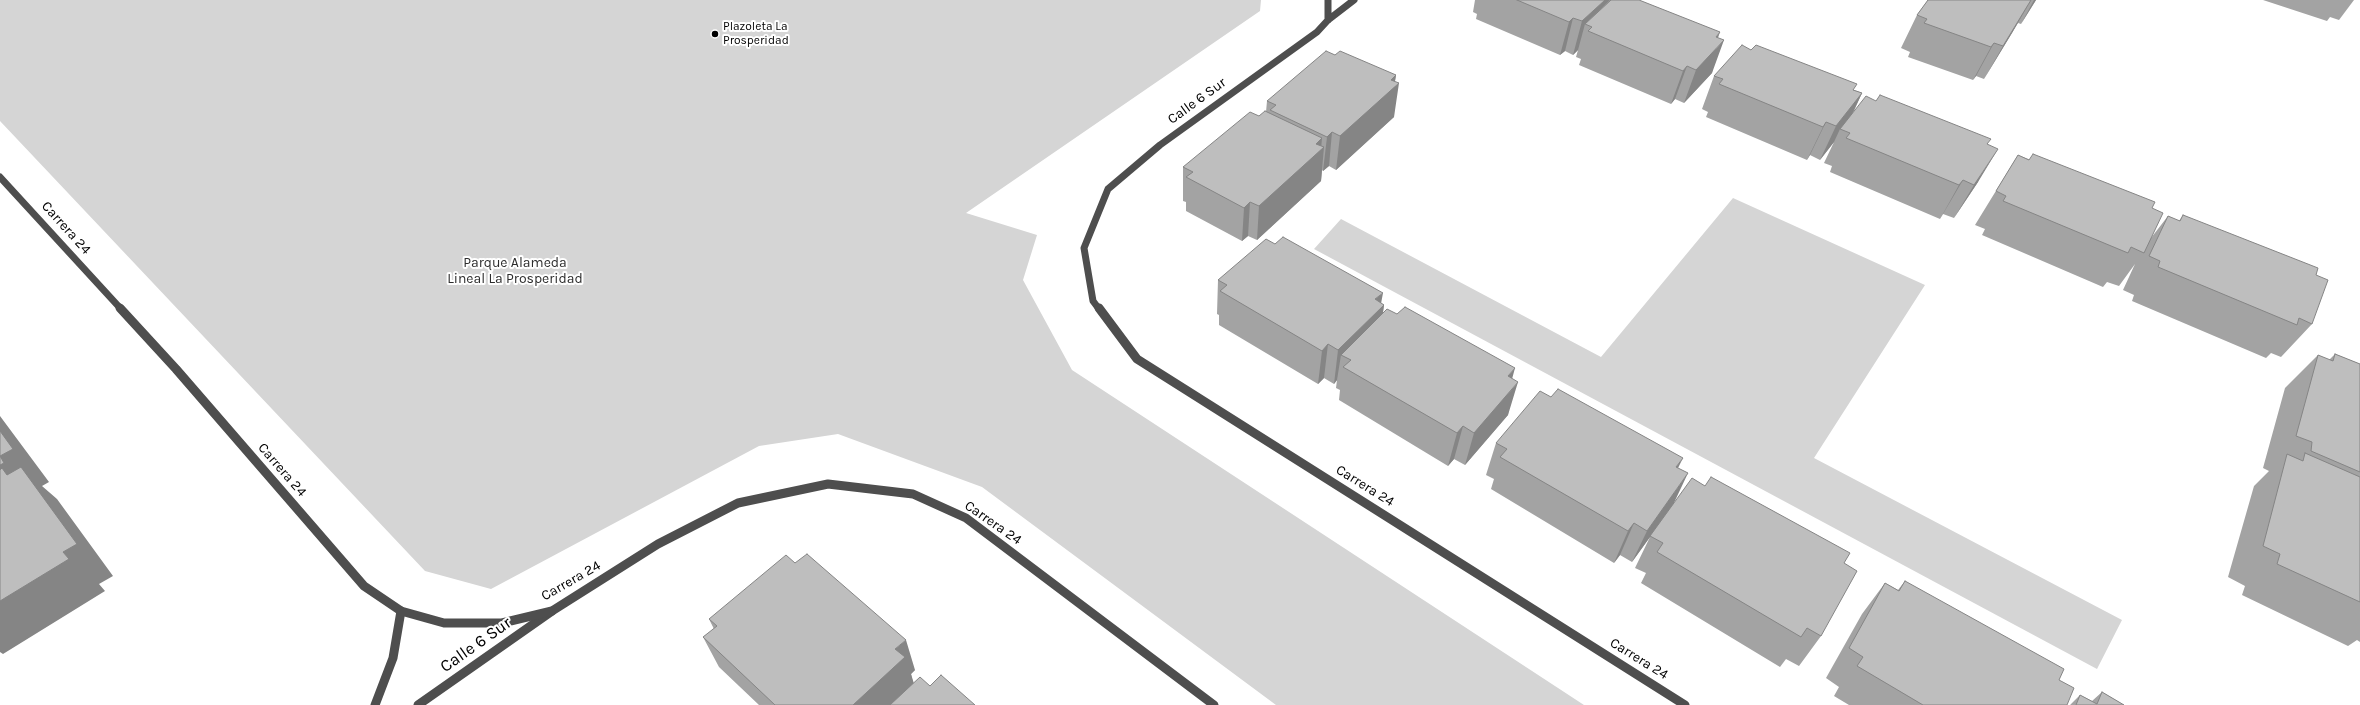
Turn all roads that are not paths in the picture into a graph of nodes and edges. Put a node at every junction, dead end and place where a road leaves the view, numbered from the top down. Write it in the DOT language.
graph roads {
  1 [pos="1328,0"];
  2 [pos="1354,0"];
  3 [pos="1328,20"];
  4 [pos="0,177"];
  5 [pos="1084,248"];
  6 [pos="402,611"];
  7 [pos="552,611"];
  8 [pos="375,705"];
  9 [pos="418,705"];
  10 [pos="1214,705"];
  11 [pos="1684,705"];
  1 -- 3 [label="street"];
  2 -- 3 [label="street, Calle 6 Sur"];
  3 -- 5 [label="street, Calle 6 Sur"];
  4 -- 6 [label="street, Carrera 24"];
  5 -- 11 [label="street, Carrera 24"];
  6 -- 7 [label="street, Carrera 24"];
  6 -- 8 [label="street"];
  7 -- 9 [label="street, Calle 6 Sur"];
  7 -- 10 [label="street, Carrera 24"];
}
